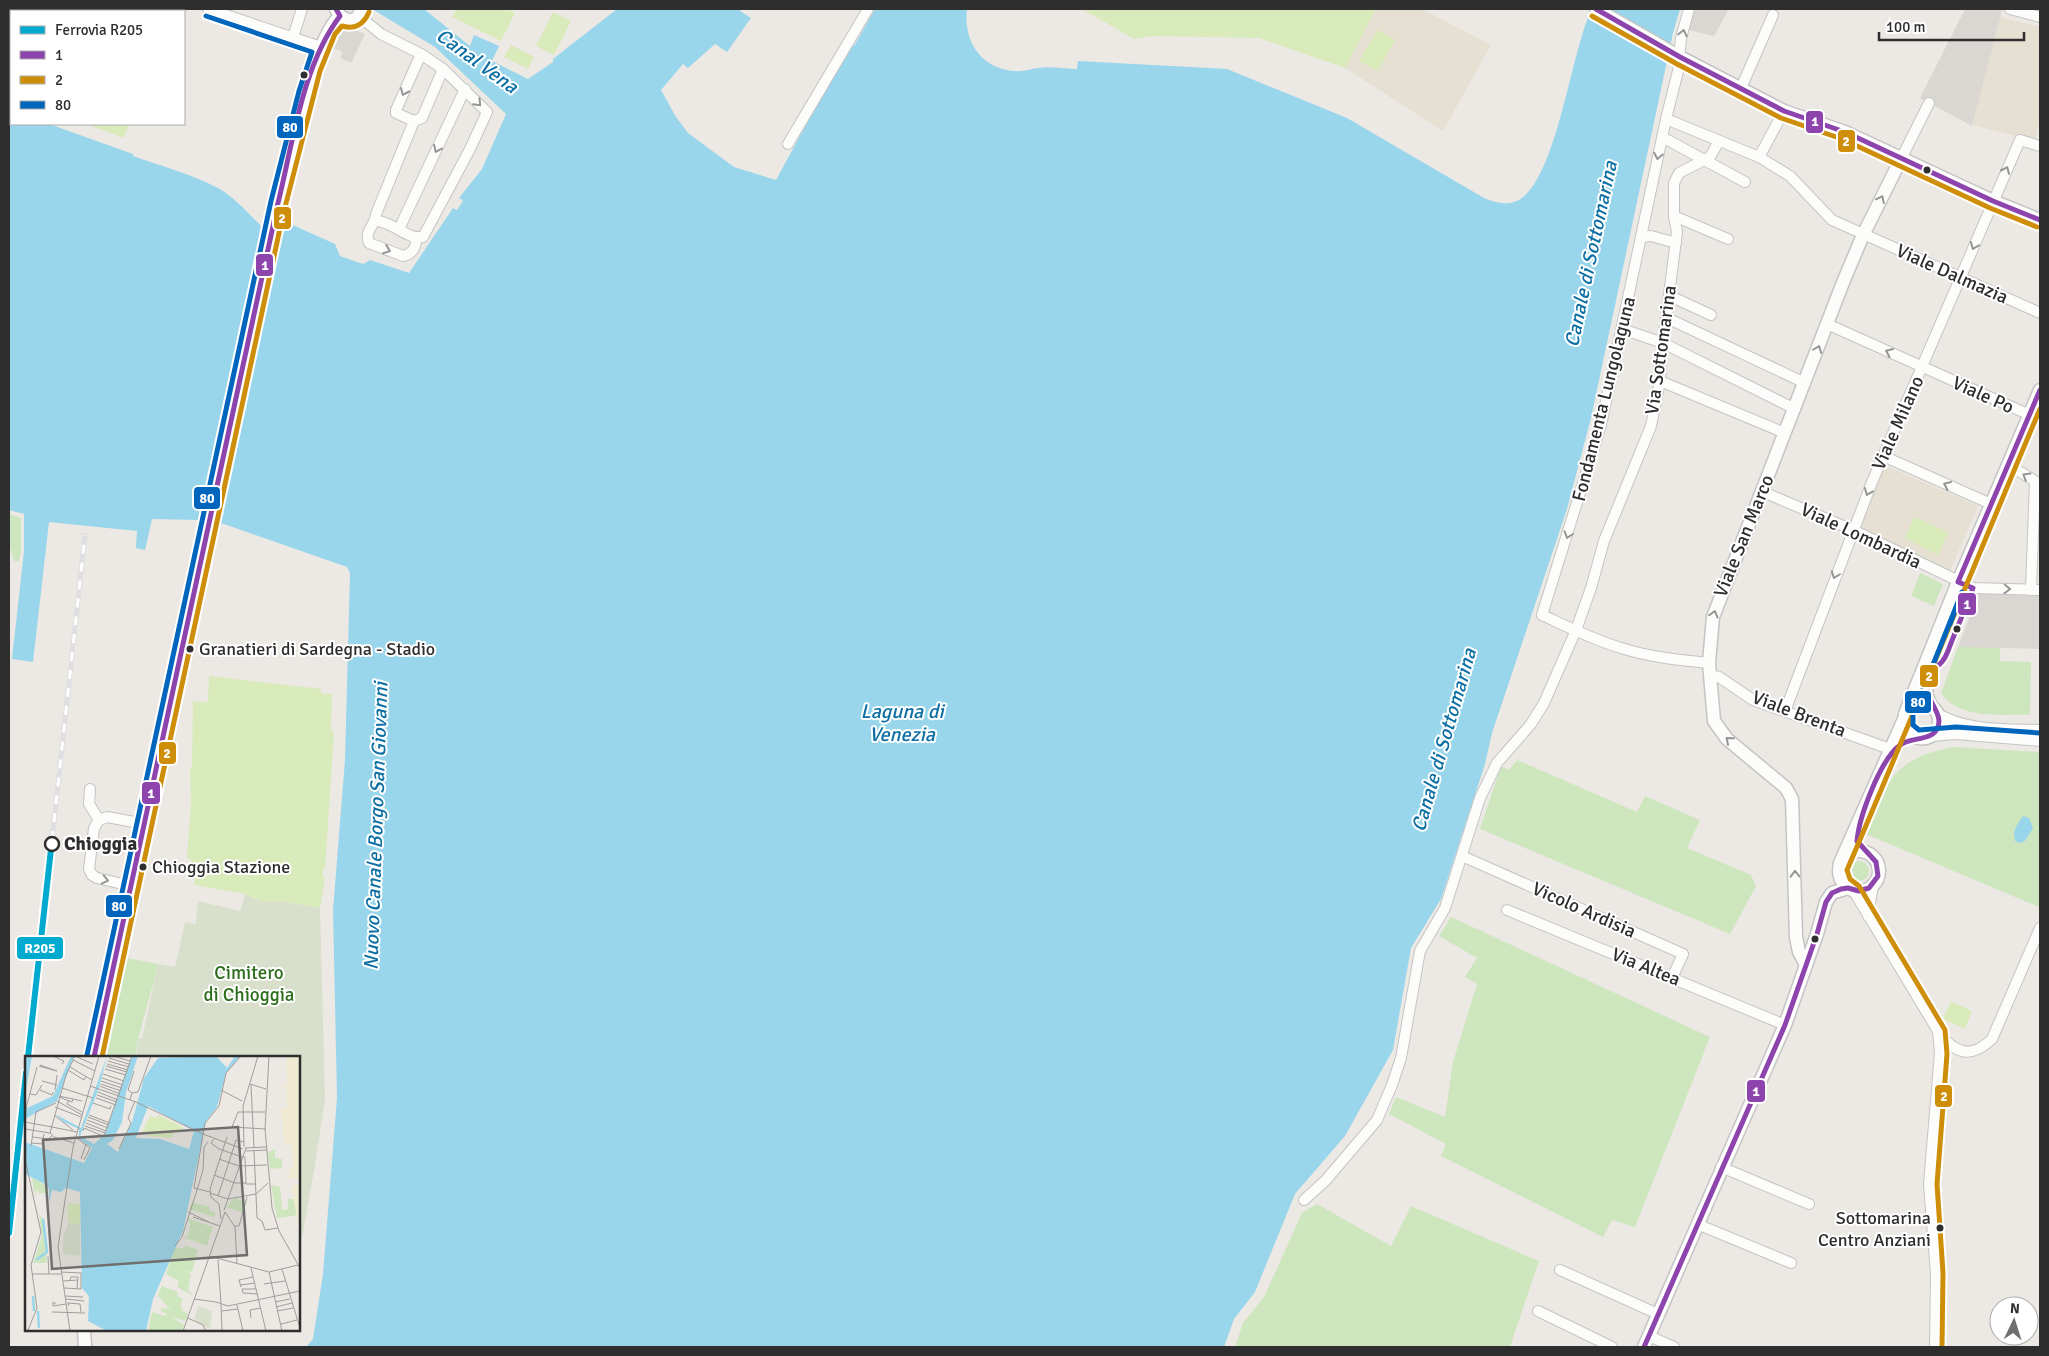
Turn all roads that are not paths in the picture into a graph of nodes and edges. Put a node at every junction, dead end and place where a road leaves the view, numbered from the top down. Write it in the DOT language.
graph roads {
  1 [pos="208,9"];
  2 [pos="302,9"];
  3 [pos="868,9"];
  4 [pos="1596,9"];
  5 [pos="1689,9"];
  6 [pos="2010,9"];
  7 [pos="361,12"];
  8 [pos="338,13"];
  9 [pos="1773,15"];
  10 [pos="2040,17"];
  11 [pos="293,37"];
  12 [pos="321,47"];
  13 [pos="421,54"];
  14 [pos="1675,54"];
  15 [pos="443,69"];
  16 [pos="1742,88"];
  17 [pos="465,89"];
  18 [pos="1928,103"];
  19 [pos="1784,110"];
  20 [pos="1666,119"];
  21 [pos="414,121"];
  22 [pos="1662,137"];
  23 [pos="1719,141"];
  24 [pos="788,144"];
  25 [pos="2040,146"];
  26 [pos="1759,157"];
  27 [pos="1901,159"];
  28 [pos="1706,160"];
  29 [pos="1745,182"];
  30 [pos="1992,201"];
  31 [pos="1674,216"];
  32 [pos="2040,220"];
  33 [pos="376,221"];
  34 [pos="399,229"];
  35 [pos="1863,235"];
  36 [pos="416,237"];
  37 [pos="1642,237"];
  38 [pos="1728,239"];
  39 [pos="1676,243"];
  40 [pos="1961,277"];
  41 [pos="1670,296"];
  42 [pos="2040,313"];
  43 [pos="1711,315"];
  44 [pos="1667,318"];
  45 [pos="1827,324"];
  46 [pos="1622,329"];
  47 [pos="1663,343"];
  48 [pos="1922,367"];
  49 [pos="1660,381"];
  50 [pos="1805,382"];
  51 [pos="2040,390"];
  52 [pos="1794,409"];
  53 [pos="2034,413"];
  54 [pos="1785,433"];
  55 [pos="1883,456"];
  56 [pos="2009,465"];
  57 [pos="1763,492"];
  58 [pos="1991,504"];
  59 [pos="1853,530"];
  60 [pos="1958,582"];
  61 [pos="2036,590"];
  62 [pos="1576,630"];
  63 [pos="1928,657"];
  64 [pos="1709,669"];
  65 [pos="1935,710"];
  66 [pos="1785,711"];
  67 [pos="1906,715"];
  68 [pos="2040,730"];
  69 [pos="1931,736"];
  70 [pos="1917,738"];
  71 [pos="2040,741"];
  72 [pos="1889,754"];
  73 [pos="90,789"];
  74 [pos="99,820"];
  75 [pos="1859,821"];
  76 [pos="145,824"];
  77 [pos="1869,854"];
  78 [pos="1462,856"];
  79 [pos="1840,863"];
  80 [pos="1873,885"];
  81 [pos="131,886"];
  82 [pos="1851,889"];
  83 [pos="1507,910"];
  84 [pos="1868,917"];
  85 [pos="2040,928"];
  86 [pos="1806,965"];
  87 [pos="1672,978"];
  88 [pos="1785,1025"];
  89 [pos="1938,1031"];
  90 [pos="94,1056"];
  91 [pos="1721,1167"];
  92 [pos="1304,1200"];
  93 [pos="1809,1204"];
  94 [pos="1697,1224"];
  95 [pos="1791,1264"];
  96 [pos="1560,1270"];
  97 [pos="1538,1312"];
  98 [pos="1658,1314"];
  99 [pos="84,1331"];
  100 [pos="1646,1342"];
  101 [pos="86,1347"];
  102 [pos="1612,1347"];
  103 [pos="1674,1347"];
  104 [pos="1935,1347"];
  1 -- 11 [label="street"];
  2 -- 11 [label="street"];
  3 -- 24 [label="street"];
  4 -- 14 [label="street"];
  14 -- 5 [label="street, Fondamenta Lungolaguna, one-way"];
  6 -- 10 [label="street"];
  7 -- 8 [label="street"];
  7 -- 13 [label="street"];
  8 -- 12 [label="street"];
  9 -- 16 [label="street"];
  11 -- 12 [label="street"];
  12 -- 76 [label="street"];
  13 -- 15 [label="street"];
  13 -- 21 [label="street, one-way"];
  14 -- 16 [label="street"];
  14 -- 20 [label="street, Fondamenta Lungolaguna"];
  15 -- 17 [label="street"];
  15 -- 21 [label="street"];
  16 -- 19 [label="street"];
  17 -- 34 [label="street, one-way"];
  17 -- 36 [label="street, one-way"];
  18 -- 27 [label="street, Viale San Marco"];
  19 -- 26 [label="street"];
  19 -- 27 [label="street"];
  20 -- 22 [label="street, Fondamenta Lungolaguna"];
  20 -- 23 [label="street, Viale Dalmazia"];
  21 -- 33 [label="street"];
  22 -- 28 [label="street"];
  22 -- 37 [label="street, Fondamenta Lungolaguna, one-way"];
  23 -- 26 [label="street, Viale Dalmazia"];
  23 -- 28 [label="street"];
  30 -- 25 [label="street, Viale Milano, one-way"];
  26 -- 35 [label="street, Viale Dalmazia"];
  27 -- 30 [label="street"];
  35 -- 27 [label="street, Viale San Marco, one-way"];
  28 -- 29 [label="street"];
  28 -- 31 [label="street, Via Sottomarina"];
  30 -- 32 [label="street"];
  30 -- 40 [label="street, Viale Milano, one-way"];
  31 -- 38 [label="street"];
  31 -- 39 [label="street, Via Sottomarina"];
  33 -- 34 [label="street"];
  33 -- 36 [label="street, one-way"];
  34 -- 36 [label="street"];
  35 -- 40 [label="street, Viale Dalmazia"];
  35 -- 45 [label="street, Viale San Marco"];
  37 -- 39 [label="street"];
  37 -- 46 [label="street, Fondamenta Lungolaguna"];
  39 -- 41 [label="street, Via Sottomarina"];
  40 -- 42 [label="street, Viale Dalmazia"];
  40 -- 48 [label="street, Viale Milano"];
  41 -- 43 [label="street"];
  41 -- 44 [label="street, Via Sottomarina"];
  44 -- 47 [label="street, Via Sottomarina"];
  44 -- 50 [label="street"];
  48 -- 45 [label="street, Viale Po, one-way"];
  50 -- 45 [label="street, Viale San Marco, one-way"];
  46 -- 47 [label="street"];
  46 -- 62 [label="street, Fondamenta Lungolaguna, one-way"];
  47 -- 49 [label="street, Via Sottomarina"];
  47 -- 52 [label="street"];
  48 -- 53 [label="street, Viale Po"];
  48 -- 55 [label="street, Viale Milano"];
  49 -- 54 [label="street"];
  49 -- 62 [label="street, Via Sottomarina"];
  50 -- 52 [label="street, Viale San Marco"];
  51 -- 53 [label="street"];
  52 -- 54 [label="street, Viale San Marco"];
  53 -- 56 [label="street"];
  54 -- 57 [label="street, Viale San Marco"];
  58 -- 55 [label="street, one-way"];
  55 -- 59 [label="street, Viale Milano, one-way"];
  56 -- 58 [label="street"];
  61 -- 56 [label="street, one-way"];
  57 -- 59 [label="street, Viale Lombardia"];
  64 -- 57 [label="street, Viale San Marco, one-way"];
  58 -- 60 [label="street"];
  59 -- 60 [label="street, Viale Lombardia"];
  59 -- 66 [label="street, Viale Milano, one-way"];
  60 -- 61 [label="street, Viale Lombardia, one-way"];
  60 -- 63 [label="street"];
  62 -- 64 [label="street, Fondamenta Lungolaguna"];
  62 -- 78 [label="street, Via Sottomarina"];
  63 -- 65 [label="street"];
  63 -- 67 [label="street"];
  64 -- 66 [label="street, Viale Brenta"];
  86 -- 64 [label="street, Viale San Marco, one-way"];
  65 -- 67 [label="street"];
  65 -- 68 [label="street"];
  65 -- 69 [label="street"];
  66 -- 72 [label="street, Viale Brenta"];
  67 -- 70 [label="street"];
  67 -- 72 [label="street"];
  69 -- 70 [label="street"];
  69 -- 71 [label="street"];
  70 -- 72 [label="street"];
  72 -- 75 [label="street"];
  73 -- 74 [label="street"];
  74 -- 76 [label="street"];
  74 -- 81 [label="street, one-way"];
  75 -- 77 [label="street"];
  75 -- 79 [label="street"];
  76 -- 81 [label="street"];
  77 -- 79 [label="street"];
  77 -- 80 [label="street"];
  78 -- 87 [label="street, Vicolo Ardisia"];
  78 -- 92 [label="street, Via Sottomarina"];
  79 -- 82 [label="street"];
  80 -- 82 [label="street"];
  80 -- 84 [label="street"];
  81 -- 90 [label="street"];
  82 -- 84 [label="street"];
  82 -- 86 [label="street"];
  83 -- 87 [label="street, Via Altea"];
  84 -- 89 [label="street"];
  85 -- 89 [label="street"];
  86 -- 88 [label="street"];
  87 -- 88 [label="street, Via Altea"];
  88 -- 91 [label="street"];
  89 -- 104 [label="street"];
  91 -- 93 [label="street"];
  91 -- 94 [label="street"];
  94 -- 95 [label="street"];
  94 -- 98 [label="street"];
  96 -- 98 [label="street"];
  97 -- 102 [label="street"];
  98 -- 100 [label="street"];
  99 -- 101 [label="street"];
  100 -- 103 [label="street"];
}
